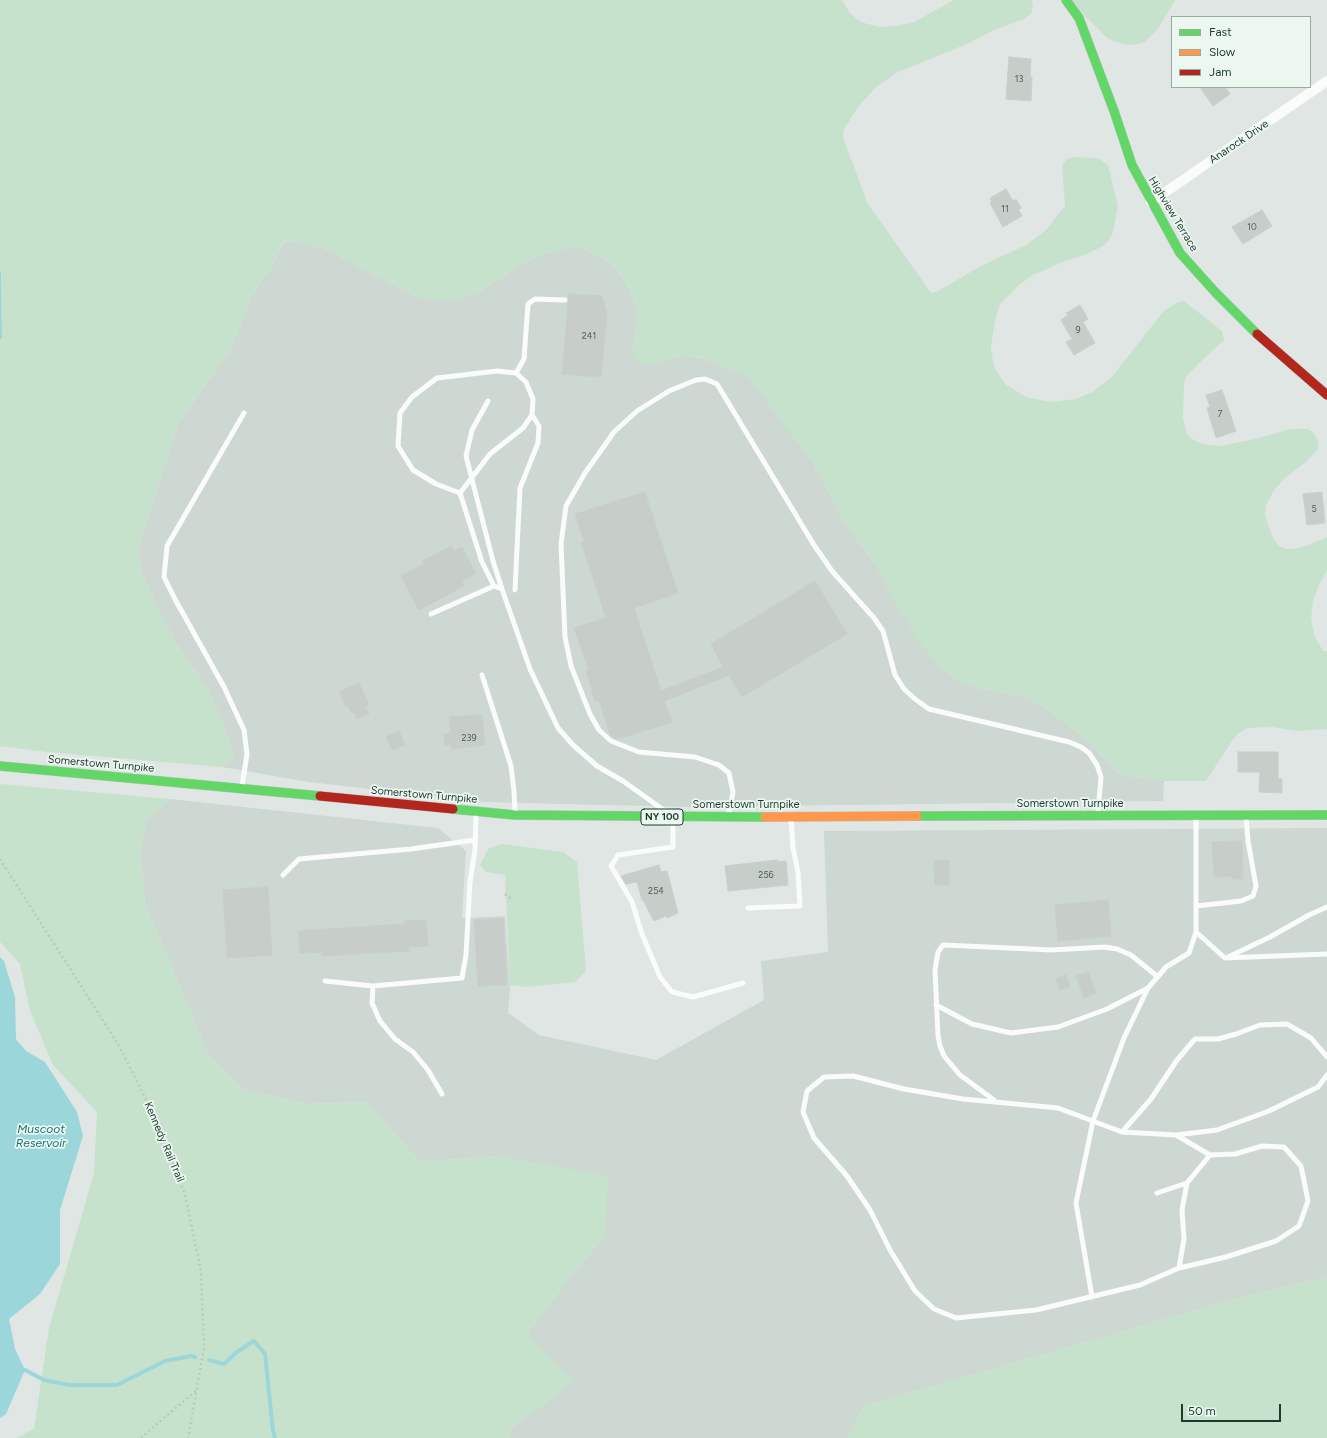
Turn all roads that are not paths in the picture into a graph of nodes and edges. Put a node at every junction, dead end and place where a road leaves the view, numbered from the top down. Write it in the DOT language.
graph roads {
  1 [pos="1066,0"];
  2 [pos="1327,81"];
  3 [pos="1151,202"];
  4 [pos="564,300"];
  5 [pos="516,372"];
  6 [pos="1327,395"];
  7 [pos="488,401"];
  8 [pos="244,413"];
  9 [pos="532,415"];
  10 [pos="472,477"];
  11 [pos="460,493"];
  12 [pos="494,586"];
  13 [pos="502,589"];
  14 [pos="515,590"];
  15 [pos="431,614"];
  16 [pos="482,675"];
  17 [pos="0,766"];
  18 [pos="242,789"];
  19 [pos="477,812"];
  20 [pos="515,815"];
  21 [pos="729,816"];
  22 [pos="790,816"];
  23 [pos="1097,816"];
  24 [pos="1196,816"];
  25 [pos="1246,816"];
  26 [pos="1327,816"];
  27 [pos="673,817"];
  28 [pos="475,840"];
  29 [pos="283,875"];
  30 [pos="1196,906"];
  31 [pos="1327,907"];
  32 [pos="748,908"];
  33 [pos="1196,932"];
  34 [pos="1327,954"];
  35 [pos="1225,958"];
  36 [pos="1158,977"];
  37 [pos="325,981"];
  38 [pos="743,983"];
  39 [pos="373,986"];
  40 [pos="1148,988"];
  41 [pos="936,1005"];
  42 [pos="1327,1057"];
  43 [pos="1327,1075"];
  44 [pos="442,1094"];
  45 [pos="995,1101"];
  46 [pos="1093,1121"];
  47 [pos="1122,1132"];
  48 [pos="1176,1135"];
  49 [pos="1210,1155"];
  50 [pos="1187,1182"];
  51 [pos="1157,1193"];
  52 [pos="1179,1268"];
  53 [pos="1092,1297"];
  1 -- 3 [label="main road, Highview Terrace"];
  2 -- 3 [label="street, Anarock Drive"];
  3 -- 6 [label="main road, Highview Terrace"];
  4 -- 5 [label="lane"];
  5 -- 9 [label="lane"];
  5 -- 11 [label="lane"];
  7 -- 10 [label="lane"];
  8 -- 18 [label="lane"];
  9 -- 10 [label="lane"];
  9 -- 14 [label="lane"];
  10 -- 11 [label="lane"];
  10 -- 13 [label="lane"];
  11 -- 12 [label="lane"];
  12 -- 13 [label="lane"];
  12 -- 15 [label="lane"];
  13 -- 27 [label="lane"];
  16 -- 20 [label="lane"];
  17 -- 18 [label="main road, Somerstown Turnpike / NY 100"];
  18 -- 19 [label="main road, Somerstown Turnpike / NY 100"];
  19 -- 20 [label="main road, Somerstown Turnpike / NY 100"];
  19 -- 28 [label="lane"];
  20 -- 27 [label="main road, Somerstown Turnpike / NY 100"];
  21 -- 22 [label="main road, Somerstown Turnpike / NY 100"];
  21 -- 23 [label="lane"];
  21 -- 27 [label="main road, Somerstown Turnpike / NY 100"];
  22 -- 23 [label="main road, Somerstown Turnpike / NY 100"];
  22 -- 32 [label="lane"];
  23 -- 24 [label="main road, Somerstown Turnpike / NY 100"];
  24 -- 25 [label="main road, Somerstown Turnpike / NY 100"];
  24 -- 30 [label="lane"];
  25 -- 26 [label="main road, Somerstown Turnpike / NY 100"];
  25 -- 30 [label="lane"];
  27 -- 38 [label="lane"];
  28 -- 29 [label="lane"];
  28 -- 39 [label="lane"];
  30 -- 33 [label="lane"];
  31 -- 35 [label="lane"];
  33 -- 35 [label="lane"];
  33 -- 36 [label="lane"];
  34 -- 35 [label="lane"];
  36 -- 40 [label="lane"];
  36 -- 41 [label="lane"];
  37 -- 39 [label="lane"];
  39 -- 44 [label="lane"];
  40 -- 41 [label="lane"];
  40 -- 46 [label="lane"];
  41 -- 45 [label="lane"];
  42 -- 47 [label="lane"];
  43 -- 48 [label="lane"];
  45 -- 46 [label="lane"];
  45 -- 53 [label="lane"];
  46 -- 47 [label="lane"];
  46 -- 53 [label="lane"];
  47 -- 48 [label="lane"];
  48 -- 49 [label="lane"];
  49 -- 50 [label="lane"];
  49 -- 52 [label="lane"];
  50 -- 51 [label="lane"];
  50 -- 52 [label="lane"];
  52 -- 53 [label="lane"];
}
